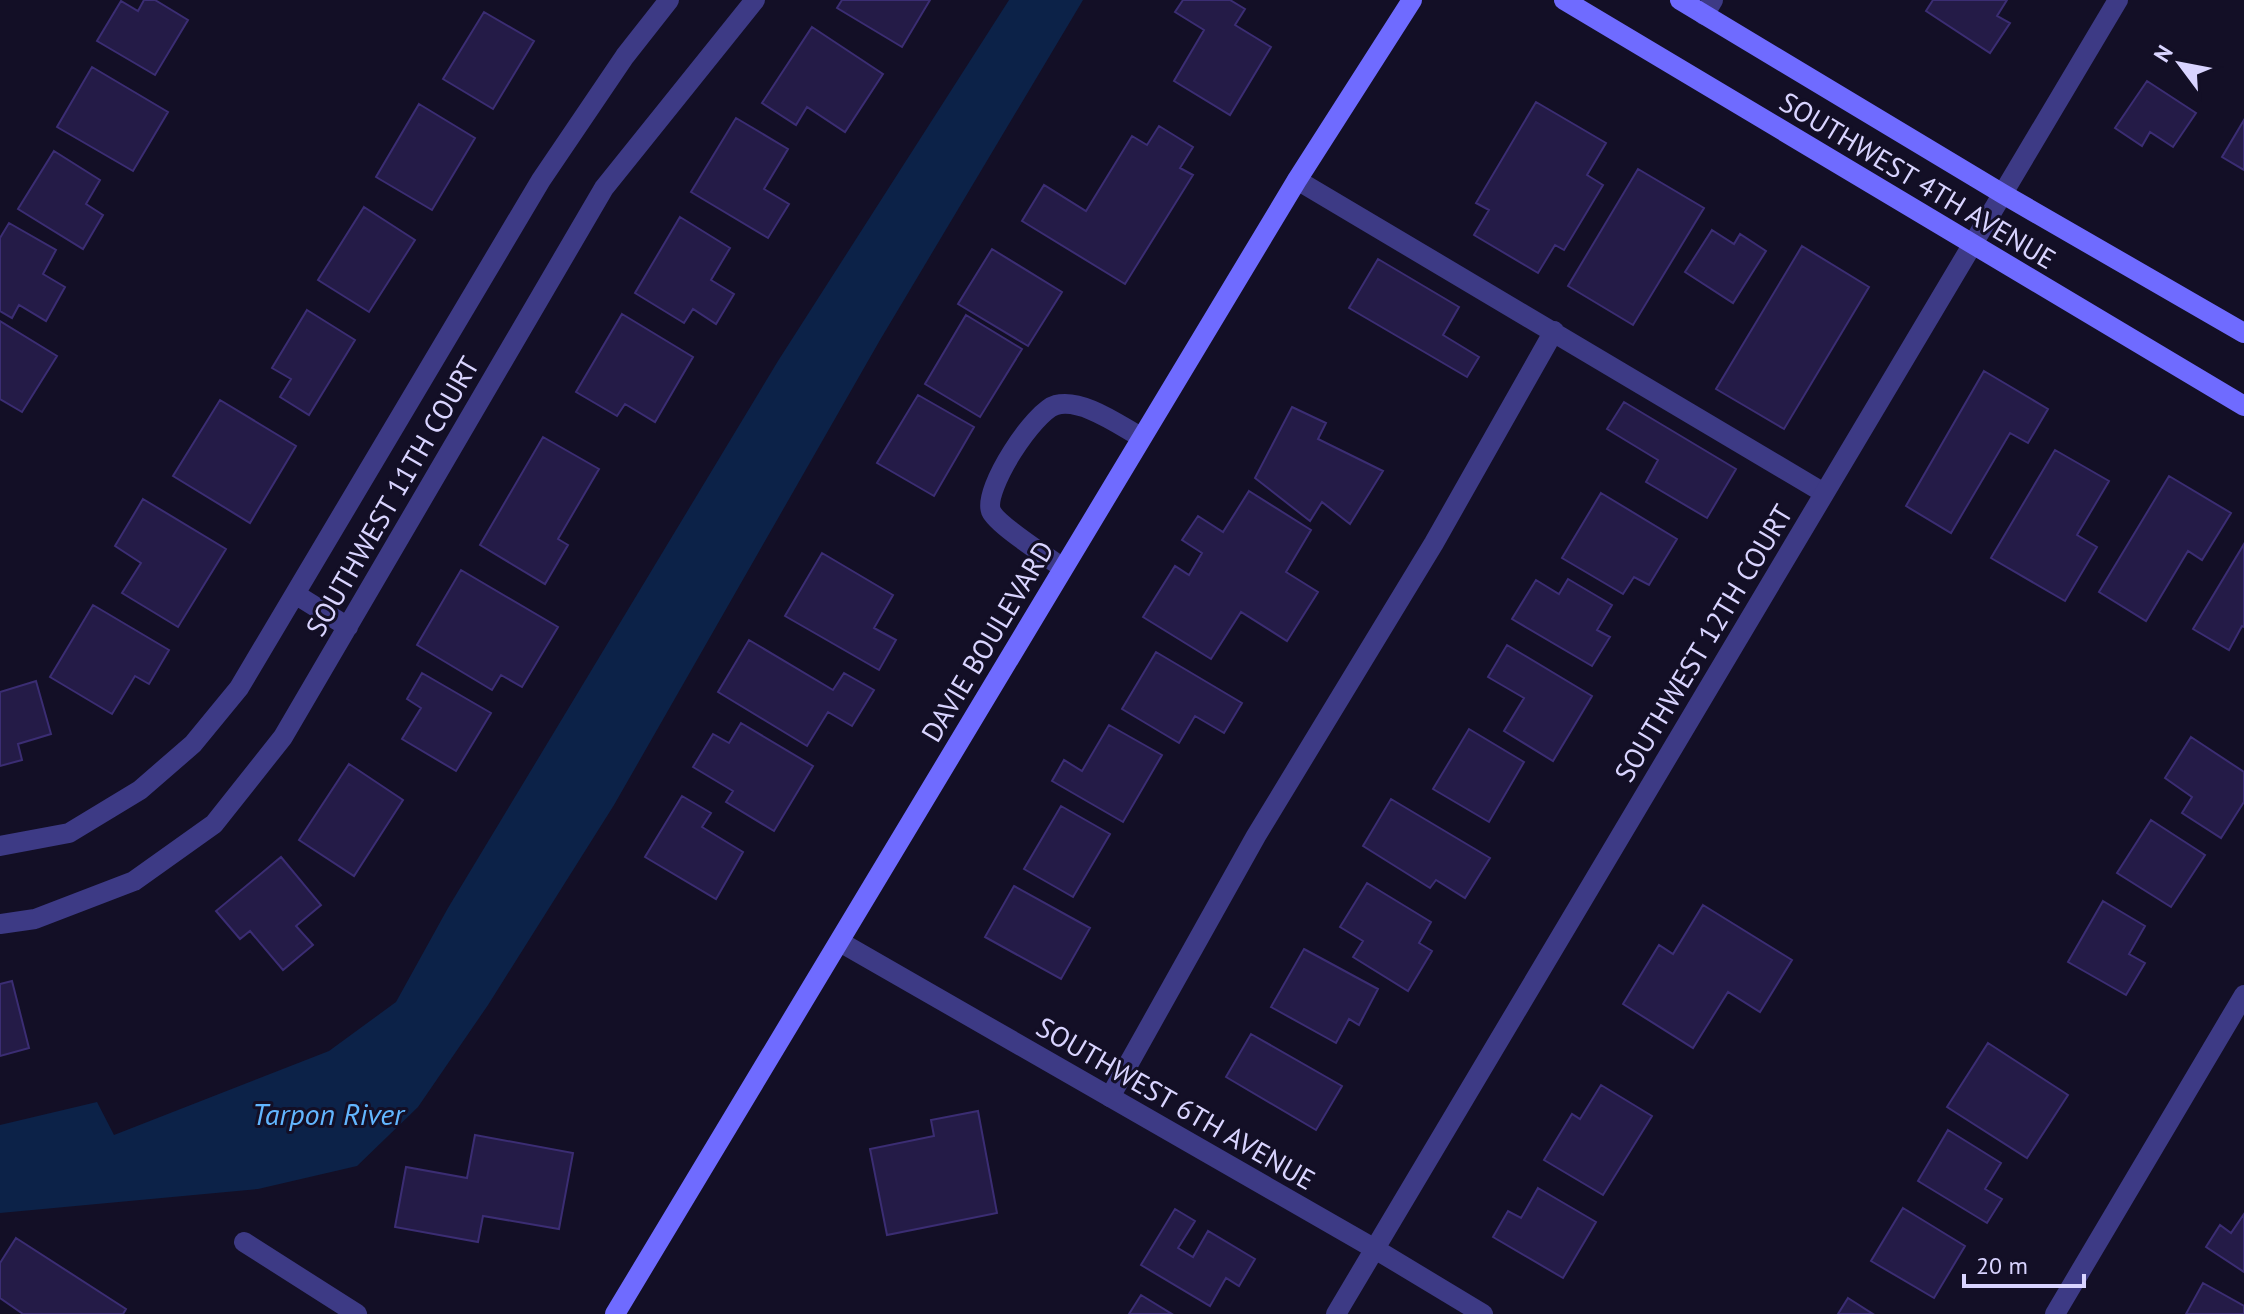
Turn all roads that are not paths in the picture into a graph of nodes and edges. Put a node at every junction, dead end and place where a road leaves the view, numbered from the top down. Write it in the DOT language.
graph roads {
  1 [pos="669,0"];
  2 [pos="755,0"];
  3 [pos="1412,0"];
  4 [pos="1564,0"];
  5 [pos="1680,0"];
  6 [pos="2118,0"];
  7 [pos="1708,7"];
  8 [pos="1297,180"];
  9 [pos="2003,194"];
  10 [pos="1972,245"];
  11 [pos="1554,331"];
  12 [pos="2244,333"];
  13 [pos="2244,406"];
  14 [pos="1141,437"];
  15 [pos="1824,493"];
  16 [pos="1063,568"];
  17 [pos="295,594"];
  18 [pos="348,627"];
  19 [pos="0,846"];
  20 [pos="0,924"];
  21 [pos="840,942"];
  22 [pos="2244,995"];
  23 [pos="1110,1097"];
  24 [pos="244,1242"];
  25 [pos="1375,1249"];
  26 [pos="357,1314"];
  27 [pos="615,1314"];
  28 [pos="1336,1314"];
  29 [pos="1483,1314"];
  30 [pos="2055,1314"];
  1 -- 17 [label="street, SOUTHWEST 11TH COURT"];
  2 -- 18 [label="street, SOUTHWEST 11TH COURT"];
  3 -- 8 [label="main road, DAVIE BOULEVARD"];
  4 -- 10 [label="main road, SOUTHWEST 4TH AVENUE"];
  5 -- 7 [label="main road, SOUTHWEST 4TH AVENUE"];
  6 -- 9 [label="street, SOUTHWEST 12TH COURT"];
  7 -- 9 [label="main road, SOUTHWEST 4TH AVENUE"];
  8 -- 11 [label="street"];
  8 -- 14 [label="main road, DAVIE BOULEVARD"];
  9 -- 10 [label="street, SOUTHWEST 12TH COURT"];
  9 -- 12 [label="main road, SOUTHWEST 4TH AVENUE"];
  10 -- 13 [label="main road, SOUTHWEST 4TH AVENUE"];
  10 -- 15 [label="street, SOUTHWEST 12TH COURT"];
  11 -- 15 [label="street"];
  11 -- 23 [label="street"];
  14 -- 16 [label="main road, DAVIE BOULEVARD"];
  14 -- 16 [label="street"];
  15 -- 25 [label="street, SOUTHWEST 12TH COURT"];
  16 -- 21 [label="main road, DAVIE BOULEVARD"];
  17 -- 18 [label="street"];
  17 -- 19 [label="street, SOUTHWEST 11TH COURT"];
  18 -- 20 [label="street, SOUTHWEST 11TH COURT"];
  21 -- 23 [label="street, SOUTHWEST 6TH AVENUE"];
  21 -- 27 [label="main road, DAVIE BOULEVARD"];
  22 -- 30 [label="street"];
  23 -- 25 [label="street, SOUTHWEST 6TH AVENUE"];
  24 -- 26 [label="street"];
  25 -- 28 [label="street, SOUTHWEST 12TH COURT"];
  25 -- 29 [label="street, SOUTHWEST 6TH AVENUE"];
}
